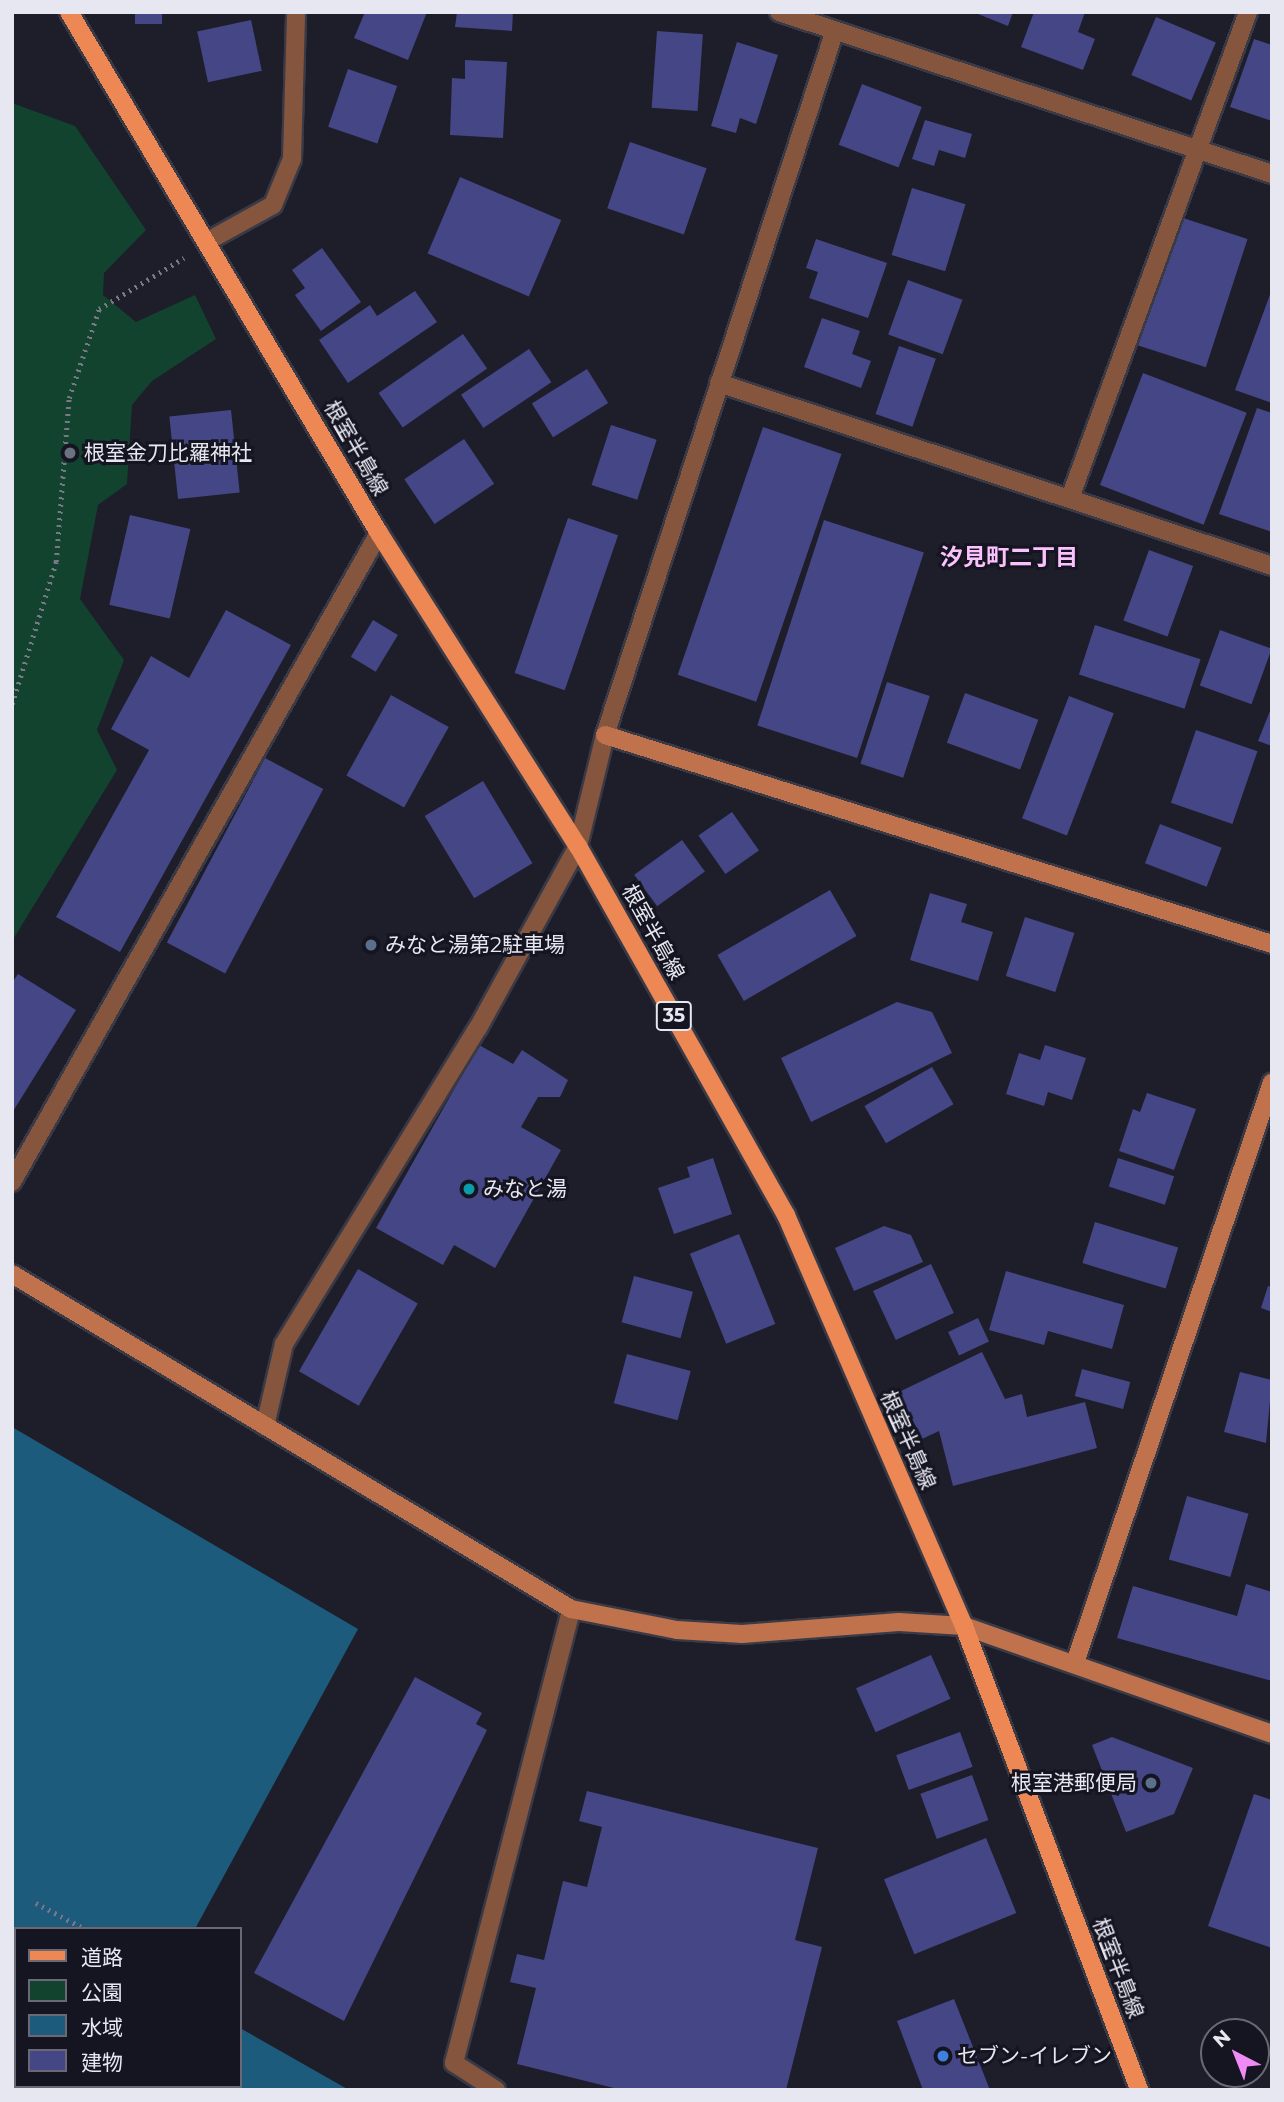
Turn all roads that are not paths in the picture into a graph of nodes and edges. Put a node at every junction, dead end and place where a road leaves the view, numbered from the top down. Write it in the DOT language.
graph roads {
  1 [pos="69,12"];
  2 [pos="296,12"];
  3 [pos="779,12"];
  4 [pos="1248,12"];
  5 [pos="834,33"];
  6 [pos="1196,150"];
  7 [pos="1272,174"];
  8 [pos="208,241"];
  9 [pos="719,383"];
  10 [pos="1070,498"];
  11 [pos="379,533"];
  12 [pos="1272,566"];
  13 [pos="605,736"];
  14 [pos="578,846"];
  15 [pos="1272,944"];
  16 [pos="1272,1082"];
  17 [pos="12,1182"];
  18 [pos="12,1274"];
  19 [pos="265,1426"];
  20 [pos="571,1609"];
  21 [pos="964,1626"];
  22 [pos="1074,1663"];
  23 [pos="1272,1734"];
  24 [pos="496,2090"];
  25 [pos="1139,2090"];
  1 -- 8 [label="main road, 根室半島線 / 35"];
  2 -- 8 [label="street"];
  3 -- 5 [label="street"];
  4 -- 6 [label="street"];
  5 -- 6 [label="street"];
  5 -- 9 [label="street"];
  6 -- 7 [label="street"];
  6 -- 10 [label="street"];
  8 -- 11 [label="main road, 根室半島線 / 35"];
  9 -- 10 [label="street"];
  9 -- 13 [label="street"];
  10 -- 12 [label="street"];
  11 -- 14 [label="main road, 根室半島線 / 35"];
  11 -- 17 [label="street"];
  13 -- 14 [label="street"];
  13 -- 15 [label="street"];
  14 -- 19 [label="street"];
  14 -- 21 [label="main road, 根室半島線 / 35"];
  16 -- 22 [label="street"];
  18 -- 19 [label="street"];
  19 -- 20 [label="street"];
  20 -- 21 [label="street"];
  20 -- 24 [label="street"];
  21 -- 22 [label="street"];
  21 -- 25 [label="main road, 根室半島線 / 35"];
  22 -- 23 [label="street"];
}
